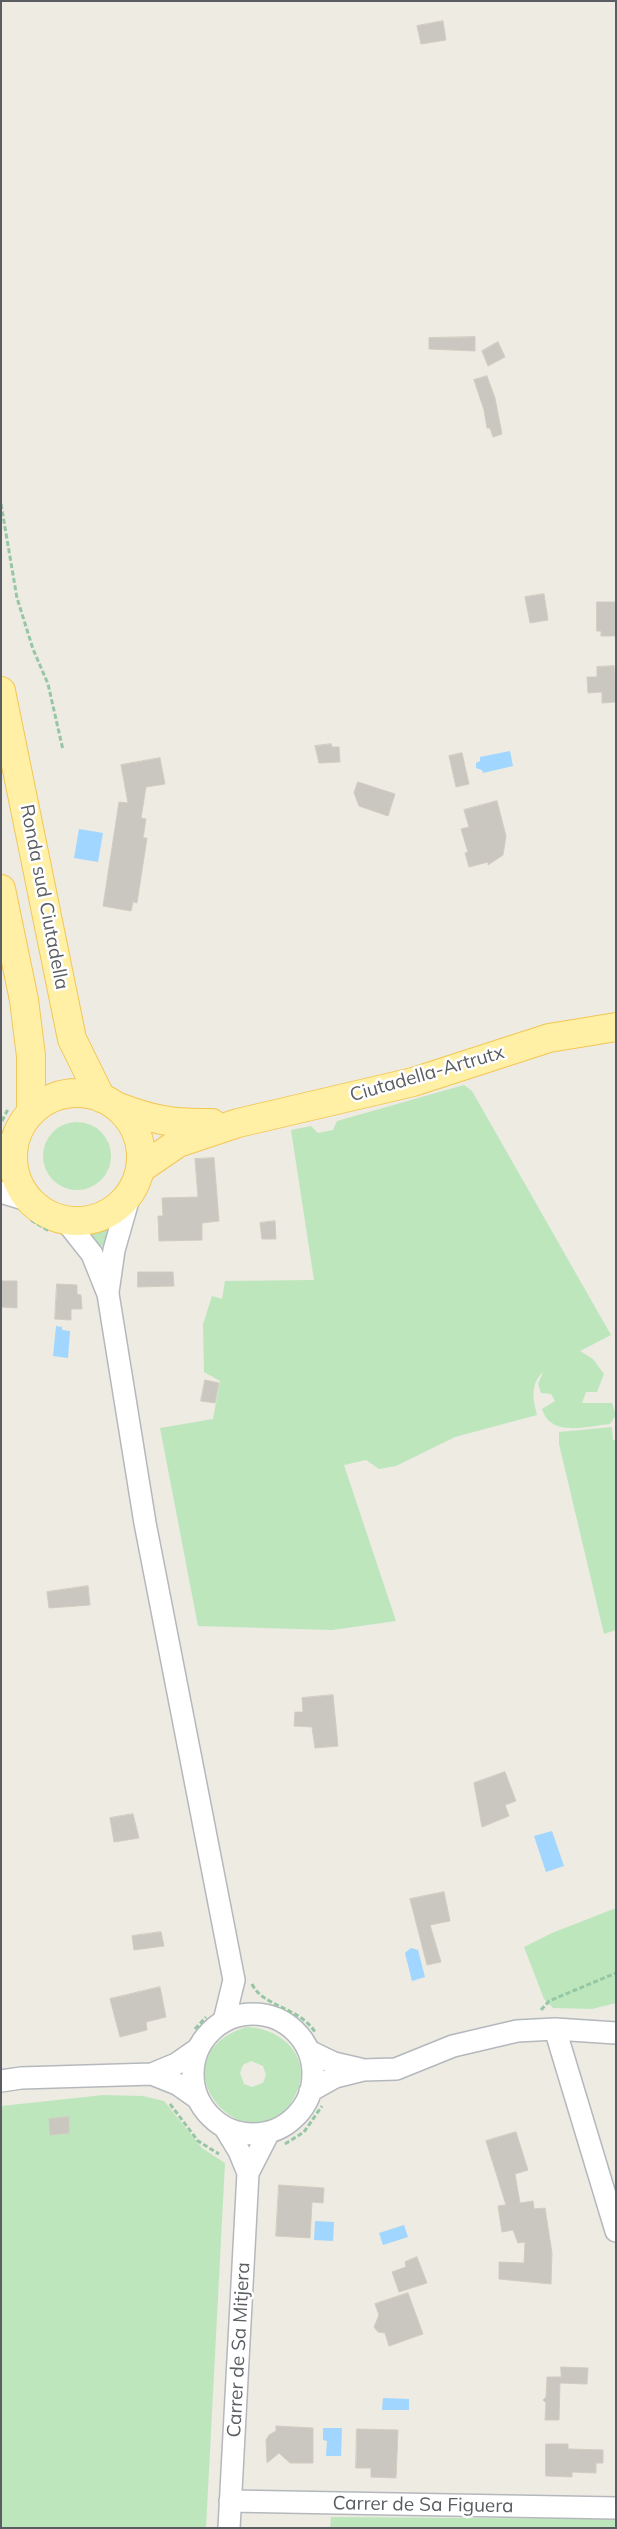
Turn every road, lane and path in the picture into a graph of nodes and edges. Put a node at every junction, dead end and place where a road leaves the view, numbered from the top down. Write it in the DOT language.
graph roads {
  1 [pos="1,504"];
  2 [pos="1,691"];
  3 [pos="63,750"];
  4 [pos="1,890"];
  5 [pos="616,1027"];
  6 [pos="109,1102"];
  7 [pos="31,1112"];
  8 [pos="238,1123"];
  9 [pos="9,1142"];
  10 [pos="135,1181"];
  11 [pos="1,1192"];
  12 [pos="30,1201"];
  13 [pos="65,1220"];
  14 [pos="108,1294"];
  15 [pos="616,1973"];
  16 [pos="242,1979"];
  17 [pos="539,2012"];
  18 [pos="262,2014"];
  19 [pos="224,2021"];
  20 [pos="555,2029"];
  21 [pos="616,2033"];
  22 [pos="314,2045"];
  23 [pos="199,2048"];
  24 [pos="363,2070"];
  25 [pos="152,2074"];
  26 [pos="1,2081"];
  27 [pos="310,2091"];
  28 [pos="197,2098"];
  29 [pos="168,2102"];
  30 [pos="225,2128"];
  31 [pos="269,2132"];
  32 [pos="220,2155"];
  33 [pos="248,2173"];
  34 [pos="616,2231"];
  35 [pos="230,2501"];
  36 [pos="616,2508"];
  37 [pos="229,2528"];
  1 -- 3 [label="path"];
  2 -- 6 [label="main road, Ronda sud Ciutadella"];
  4 -- 7 [label="main road"];
  5 -- 8 [label="main road, Ciutadella-Artrutx"];
  6 -- 7 [label="main road"];
  6 -- 8 [label="main road, Ciutadella-Artrutx"];
  6 -- 10 [label="main road"];
  7 -- 9 [label="main road"];
  8 -- 10 [label="main road, Ciutadella-Artrutx"];
  9 -- 12 [label="main road"];
  10 -- 13 [label="main road"];
  10 -- 14 [label="street"];
  11 -- 12 [label="street"];
  12 -- 13 [label="main road"];
  13 -- 14 [label="street"];
  14 -- 16 [label="street"];
  15 -- 17 [label="path"];
  16 -- 18 [label="street"];
  16 -- 19 [label="street"];
  16 -- 22 [label="path"];
  18 -- 19 [label="street"];
  18 -- 22 [label="street"];
  19 -- 23 [label="street"];
  20 -- 21 [label="street"];
  20 -- 24 [label="street"];
  20 -- 34 [label="street"];
  22 -- 24 [label="street"];
  22 -- 27 [label="street"];
  23 -- 25 [label="street"];
  23 -- 28 [label="street"];
  24 -- 27 [label="street"];
  25 -- 26 [label="street"];
  25 -- 28 [label="street"];
  27 -- 31 [label="street"];
  28 -- 30 [label="street"];
  29 -- 32 [label="path"];
  30 -- 31 [label="street"];
  30 -- 33 [label="street, Carrer de Sa Mitjera"];
  31 -- 33 [label="street, Carrer de Sa Mitjera"];
  33 -- 35 [label="street, Carrer de Sa Mitjera"];
  35 -- 36 [label="street, Carrer de Sa Figuera"];
  35 -- 37 [label="street, Carrer de Sa Mitjera"];
}
